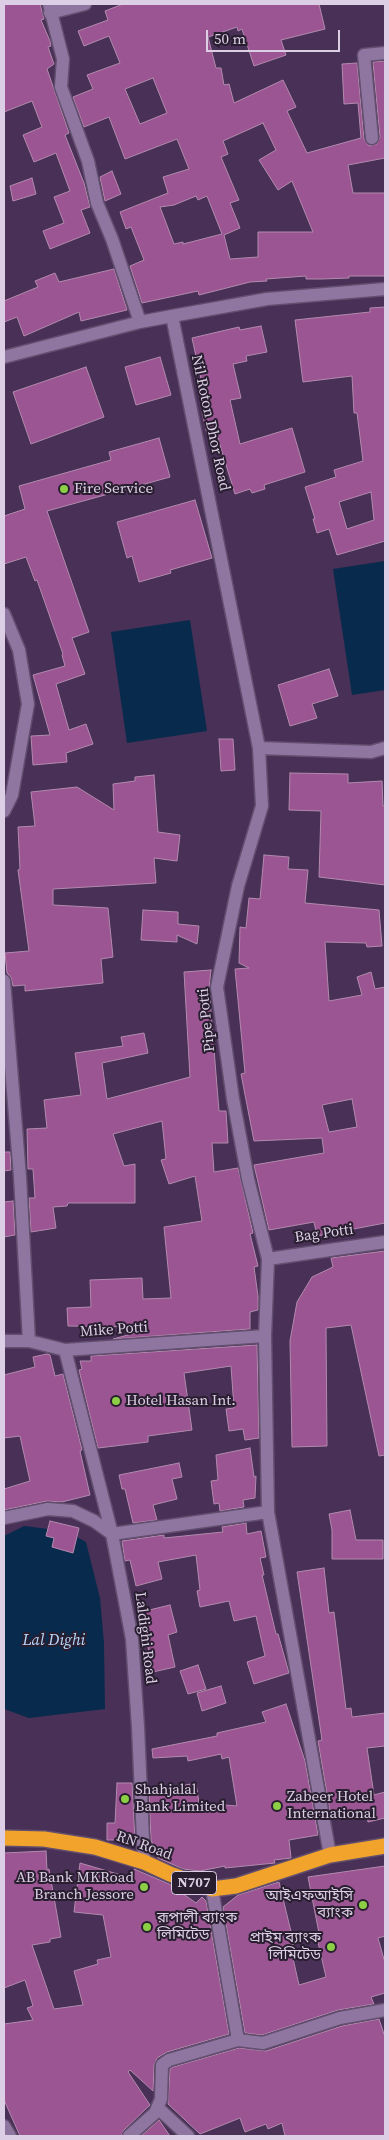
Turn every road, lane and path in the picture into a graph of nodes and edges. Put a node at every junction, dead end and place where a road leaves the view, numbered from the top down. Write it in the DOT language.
graph roads {
  1 [pos="85,4"];
  2 [pos="50,8"];
  3 [pos="385,52"];
  4 [pos="372,138"];
  5 [pos="385,289"];
  6 [pos="172,316"];
  7 [pos="140,322"];
  8 [pos="4,357"];
  9 [pos="4,614"];
  10 [pos="259,748"];
  11 [pos="385,748"];
  12 [pos="4,811"];
  13 [pos="4,981"];
  14 [pos="385,1242"];
  15 [pos="268,1259"];
  16 [pos="265,1336"];
  17 [pos="4,1341"];
  18 [pos="28,1341"];
  19 [pos="65,1350"];
  20 [pos="268,1512"];
  21 [pos="4,1518"];
  22 [pos="112,1534"];
  23 [pos="4,1838"];
  24 [pos="385,1846"];
  25 [pos="330,1855"];
  26 [pos="144,1862"];
  27 [pos="212,1889"];
  28 [pos="385,2010"];
  29 [pos="238,2040"];
  30 [pos="158,2108"];
  31 [pos="4,2126"];
  32 [pos="10,2136"];
  33 [pos="129,2136"];
  34 [pos="188,2136"];
  1 -- 2 [label="street"];
  2 -- 7 [label="street"];
  3 -- 4 [label="street"];
  5 -- 6 [label="street"];
  6 -- 7 [label="street"];
  6 -- 10 [label="street, Nil Roton Dhor Road"];
  7 -- 8 [label="street"];
  9 -- 12 [label="street"];
  10 -- 11 [label="street"];
  10 -- 15 [label="street, Pipe Potti"];
  13 -- 18 [label="street"];
  14 -- 15 [label="street, Bag Potti"];
  15 -- 16 [label="street, Pipe Potti"];
  16 -- 19 [label="street, Mike Potti"];
  16 -- 20 [label="street, Pipe Potti"];
  17 -- 18 [label="street"];
  18 -- 19 [label="street"];
  19 -- 22 [label="street, Mike Potti"];
  20 -- 22 [label="street"];
  20 -- 25 [label="street, Pipe Potti"];
  21 -- 22 [label="street"];
  22 -- 26 [label="street, Laldighi Road"];
  23 -- 26 [label="highway, RN Road / N707"];
  24 -- 25 [label="highway, RN Road / N707"];
  25 -- 27 [label="highway, RN Road / N707"];
  26 -- 27 [label="highway, RN Road / N707"];
  27 -- 29 [label="street"];
  28 -- 29 [label="street"];
  29 -- 30 [label="street"];
  30 -- 33 [label="street"];
  30 -- 34 [label="street"];
  31 -- 32 [label="street"];
}
